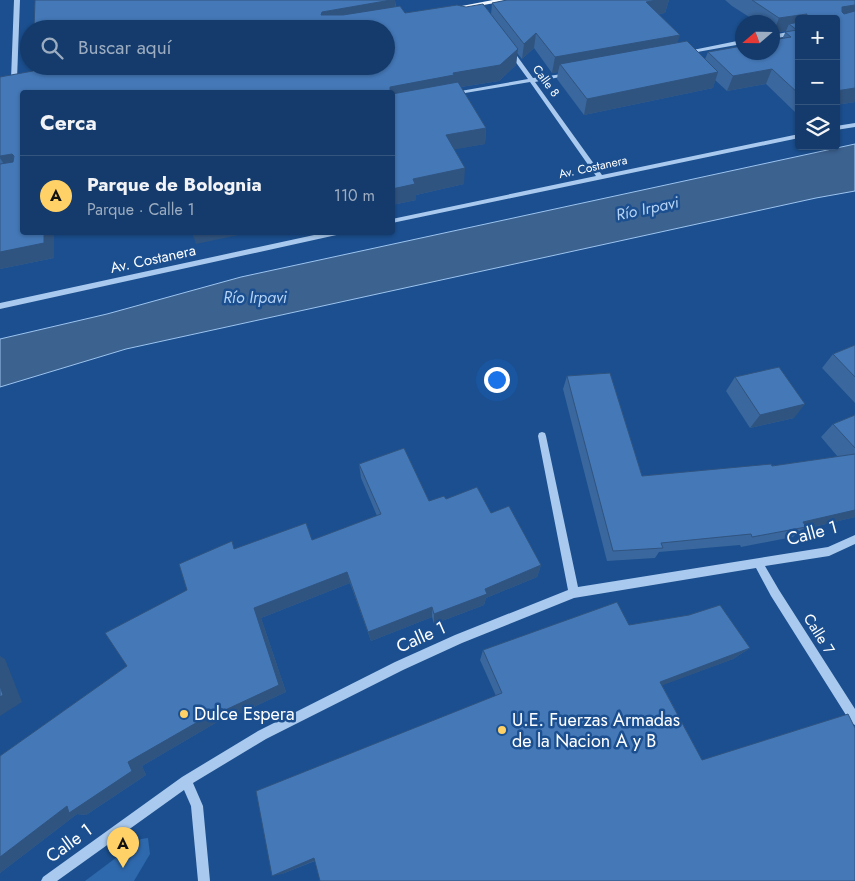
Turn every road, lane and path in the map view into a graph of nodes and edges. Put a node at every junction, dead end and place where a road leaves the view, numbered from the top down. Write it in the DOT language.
graph roads {
  1 [pos="17,0"];
  2 [pos="507,0"];
  3 [pos="474,3"];
  4 [pos="437,12"];
  5 [pos="482,13"];
  6 [pos="795,33"];
  7 [pos="780,36"];
  8 [pos="504,43"];
  9 [pos="735,43"];
  10 [pos="676,54"];
  11 [pos="571,73"];
  12 [pos="15,79"];
  13 [pos="532,80"];
  14 [pos="448,96"];
  15 [pos="855,125"];
  16 [pos="840,127"];
  17 [pos="795,137"];
  18 [pos="600,176"];
  19 [pos="395,220"];
  20 [pos="327,235"];
  21 [pos="0,306"];
  22 [pos="542,436"];
  23 [pos="855,539"];
  24 [pos="759,564"];
  25 [pos="574,593"];
  26 [pos="855,719"];
  27 [pos="186,781"];
  28 [pos="47,881"];
  29 [pos="204,881"];
  1 -- 12 [label="street"];
  2 -- 3 [label="main road"];
  3 -- 4 [label="main road"];
  3 -- 5 [label="street"];
  6 -- 7 [label="street"];
  8 -- 13 [label="street, Calle 8"];
  9 -- 10 [label="street"];
  11 -- 13 [label="street"];
  13 -- 14 [label="street"];
  13 -- 18 [label="street, Calle 8"];
  15 -- 16 [label="street"];
  17 -- 18 [label="street, Av. Costanera"];
  18 -- 19 [label="street, Av. Costanera"];
  20 -- 21 [label="street, Av. Costanera"];
  22 -- 25 [label="street"];
  23 -- 24 [label="street, Calle 1"];
  24 -- 25 [label="street, Calle 1"];
  24 -- 26 [label="street, Calle 7"];
  25 -- 27 [label="street, Calle 1"];
  27 -- 28 [label="street, Calle 1"];
  27 -- 29 [label="street"];
}
